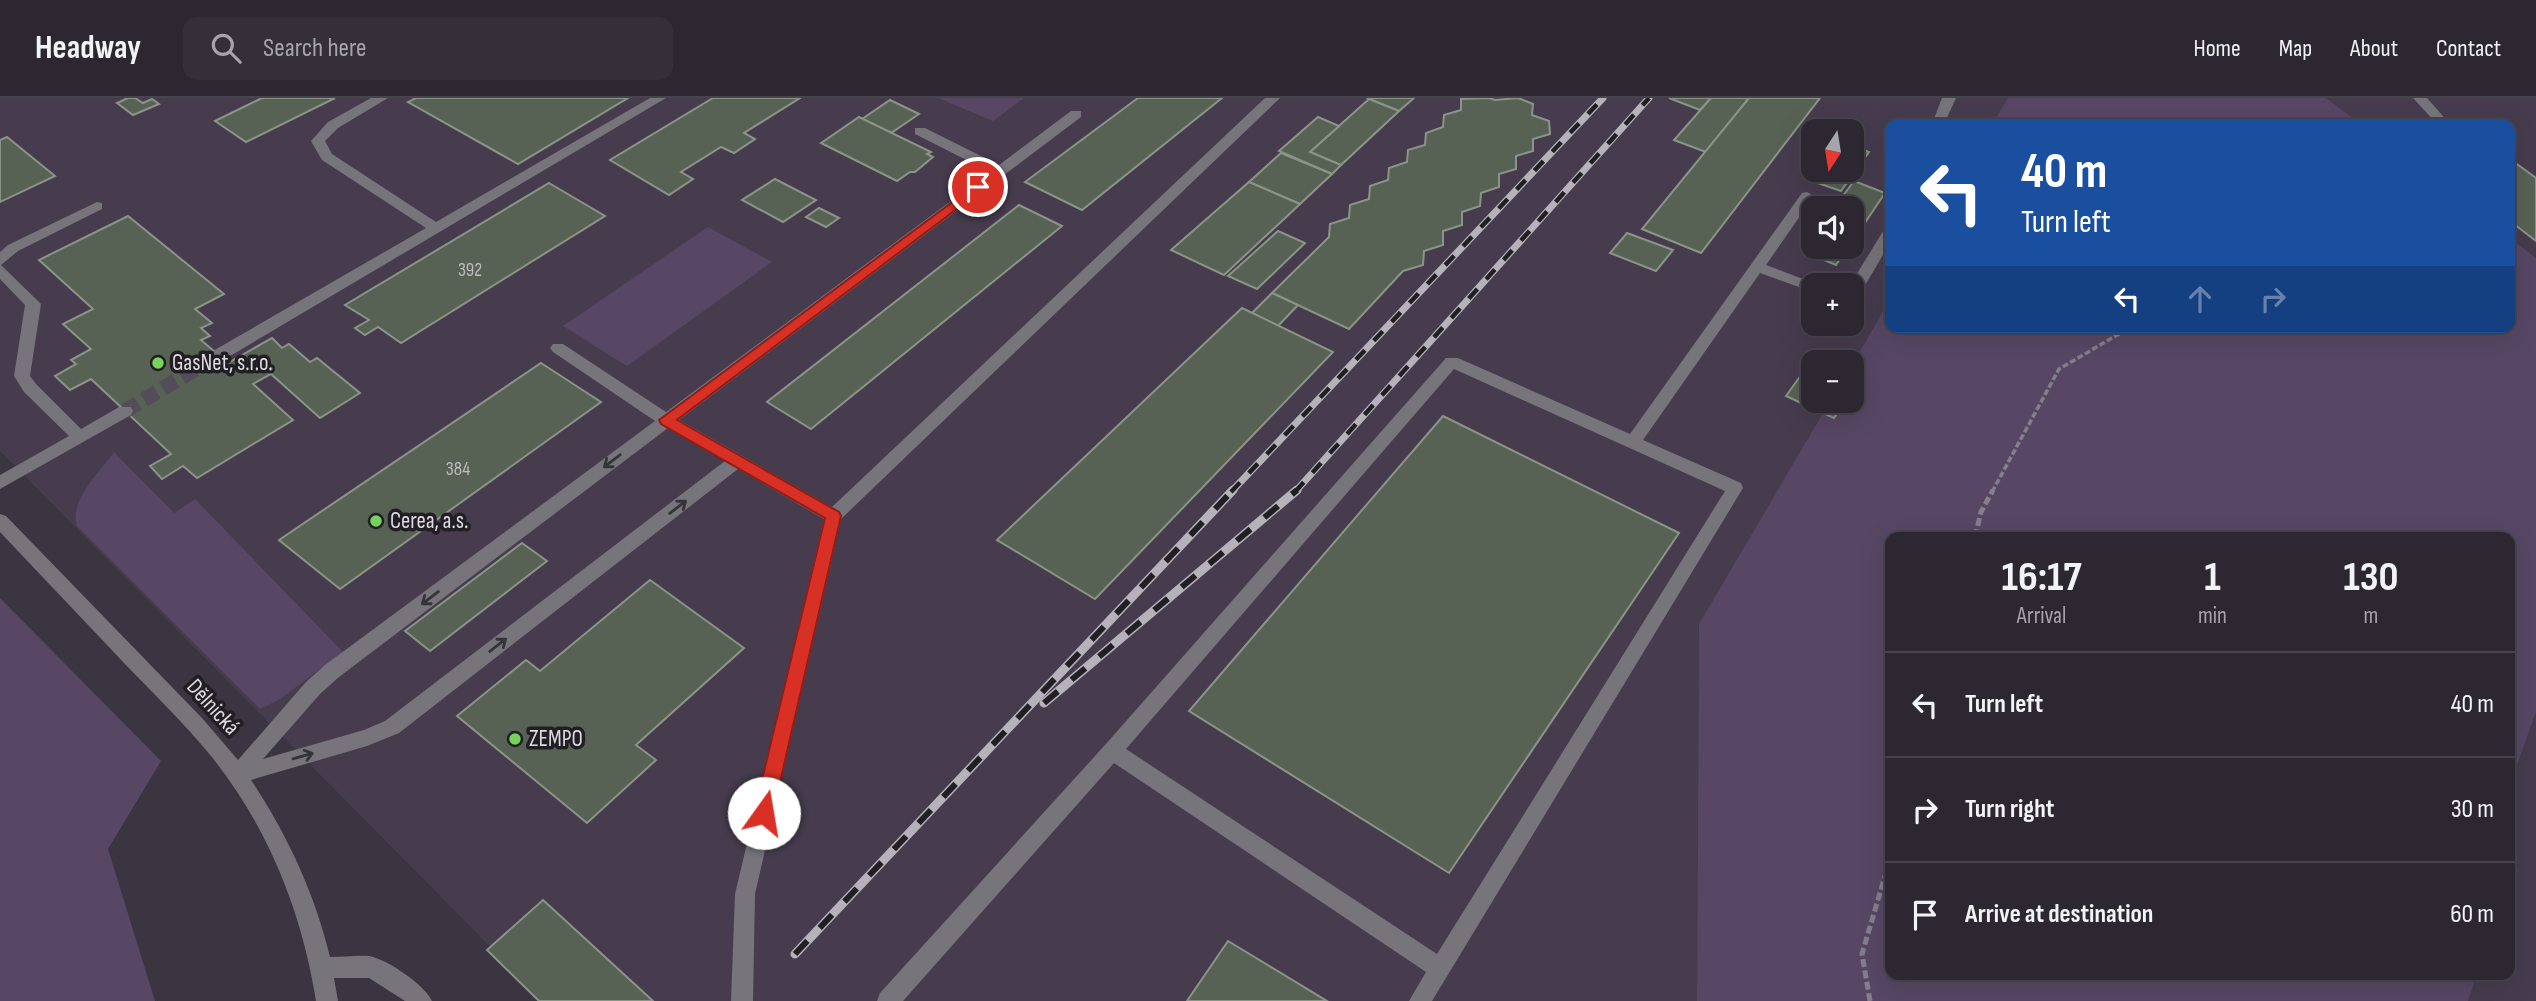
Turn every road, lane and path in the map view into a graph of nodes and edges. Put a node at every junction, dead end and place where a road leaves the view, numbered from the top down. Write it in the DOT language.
graph roads {
  1 [pos="381,98"];
  2 [pos="659,98"];
  3 [pos="1273,98"];
  4 [pos="1949,98"];
  5 [pos="2420,98"];
  6 [pos="1076,114"];
  7 [pos="1940,119"];
  8 [pos="2439,119"];
  9 [pos="920,131"];
  10 [pos="1000,171"];
  11 [pos="97,206"];
  12 [pos="1801,206"];
  13 [pos="436,228"];
  14 [pos="1885,239"];
  15 [pos="0,261"];
  16 [pos="1757,267"];
  17 [pos="0,270"];
  18 [pos="1864,275"];
  19 [pos="1801,283"];
  20 [pos="2121,333"];
  21 [pos="558,348"];
  22 [pos="219,355"];
  23 [pos="125,411"];
  24 [pos="666,420"];
  25 [pos="80,437"];
  26 [pos="1633,442"];
  27 [pos="738,460"];
  28 [pos="0,483"];
  29 [pos="833,516"];
  30 [pos="0,521"];
  31 [pos="1976,532"];
  32 [pos="1112,751"];
  33 [pos="237,775"];
  34 [pos="1885,876"];
  35 [pos="323,968"];
  36 [pos="1440,969"];
  37 [pos="327,1001"];
  38 [pos="421,1001"];
  39 [pos="741,1001"];
  40 [pos="888,1001"];
  41 [pos="1420,1001"];
  42 [pos="1870,1001"];
  1 -- 13 [label="street"];
  2 -- 13 [label="street"];
  3 -- 29 [label="street"];
  4 -- 7 [label="street"];
  5 -- 8 [label="street"];
  6 -- 10 [label="street"];
  9 -- 10 [label="street"];
  10 -- 24 [label="street"];
  11 -- 15 [label="street"];
  12 -- 16 [label="street"];
  13 -- 22 [label="street"];
  14 -- 18 [label="street"];
  16 -- 19 [label="street"];
  16 -- 26 [label="street"];
  17 -- 25 [label="street"];
  20 -- 31 [label="path"];
  21 -- 24 [label="street"];
  23 -- 25 [label="street"];
  24 -- 27 [label="street"];
  24 -- 33 [label="street, one-way"];
  25 -- 28 [label="street"];
  26 -- 32 [label="street"];
  26 -- 36 [label="street"];
  27 -- 29 [label="street"];
  33 -- 27 [label="street, one-way"];
  29 -- 39 [label="street"];
  30 -- 33 [label="street, Dělnická"];
  32 -- 36 [label="street"];
  32 -- 40 [label="street"];
  33 -- 35 [label="street, Dělnická"];
  34 -- 42 [label="path"];
  35 -- 37 [label="street, Dělnická"];
  35 -- 38 [label="street"];
  36 -- 41 [label="street"];
}
